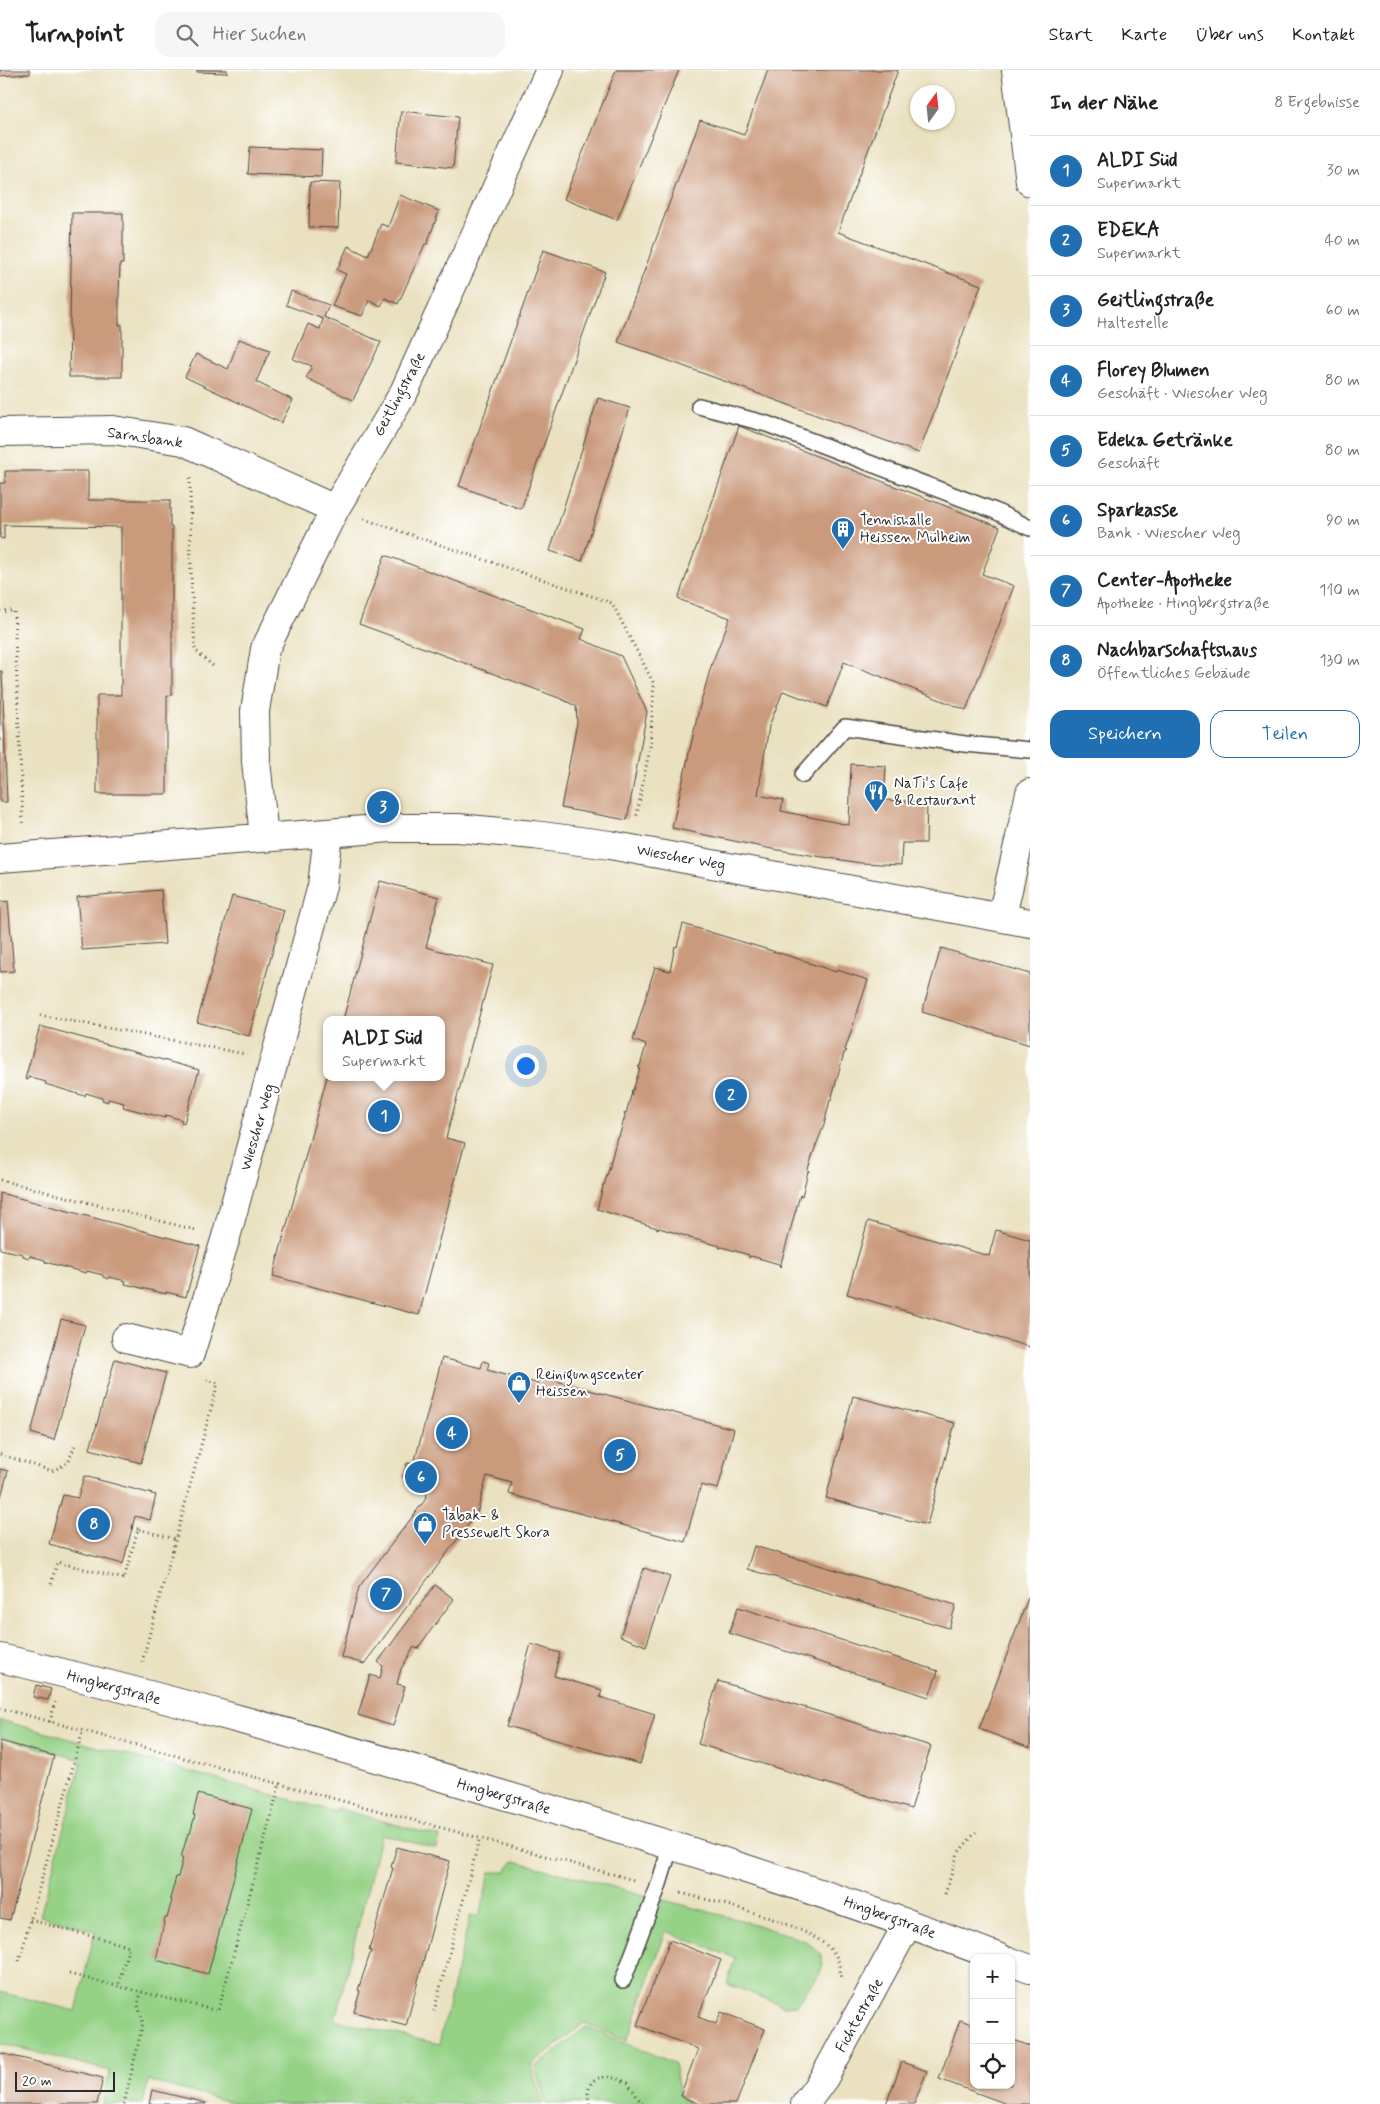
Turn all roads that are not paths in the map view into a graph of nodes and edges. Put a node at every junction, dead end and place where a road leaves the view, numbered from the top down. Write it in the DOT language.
graph roads {
  1 [pos="550,70"];
  2 [pos="1016,70"];
  3 [pos="1030,182"];
  4 [pos="699,406"];
  5 [pos="0,432"];
  6 [pos="335,509"];
  7 [pos="1030,528"];
  8 [pos="1030,750"];
  9 [pos="803,776"];
  10 [pos="1030,793"];
  11 [pos="328,833"];
  12 [pos="264,837"];
  13 [pos="12,858"];
  14 [pos="1002,916"];
  15 [pos="1030,923"];
  16 [pos="126,1338"];
  17 [pos="0,1658"];
  18 [pos="671,1845"];
  19 [pos="908,1924"];
  20 [pos="989,1954"];
  21 [pos="1015,1963"];
  22 [pos="1030,1969"];
  23 [pos="623,1980"];
  24 [pos="806,2104"];
  1 -- 6 [label="street, Geitlingstraße"];
  2 -- 3 [label="street"];
  4 -- 7 [label="lane"];
  5 -- 6 [label="street, Sarnsbank"];
  6 -- 12 [label="street, Geitlingstraße"];
  8 -- 9 [label="lane"];
  10 -- 14 [label="street"];
  11 -- 12 [label="street, Wiescher Weg"];
  11 -- 14 [label="street, Wiescher Weg"];
  11 -- 16 [label="street, Wiescher Weg"];
  12 -- 13 [label="street, Wiescher Weg"];
  14 -- 15 [label="street, Wiescher Weg"];
  17 -- 18 [label="street, Hingbergstraße"];
  18 -- 19 [label="street, Hingbergstraße"];
  18 -- 23 [label="lane"];
  19 -- 20 [label="street, Hingbergstraße"];
  19 -- 24 [label="street, Fichtestraße"];
  21 -- 22 [label="street"];
}
